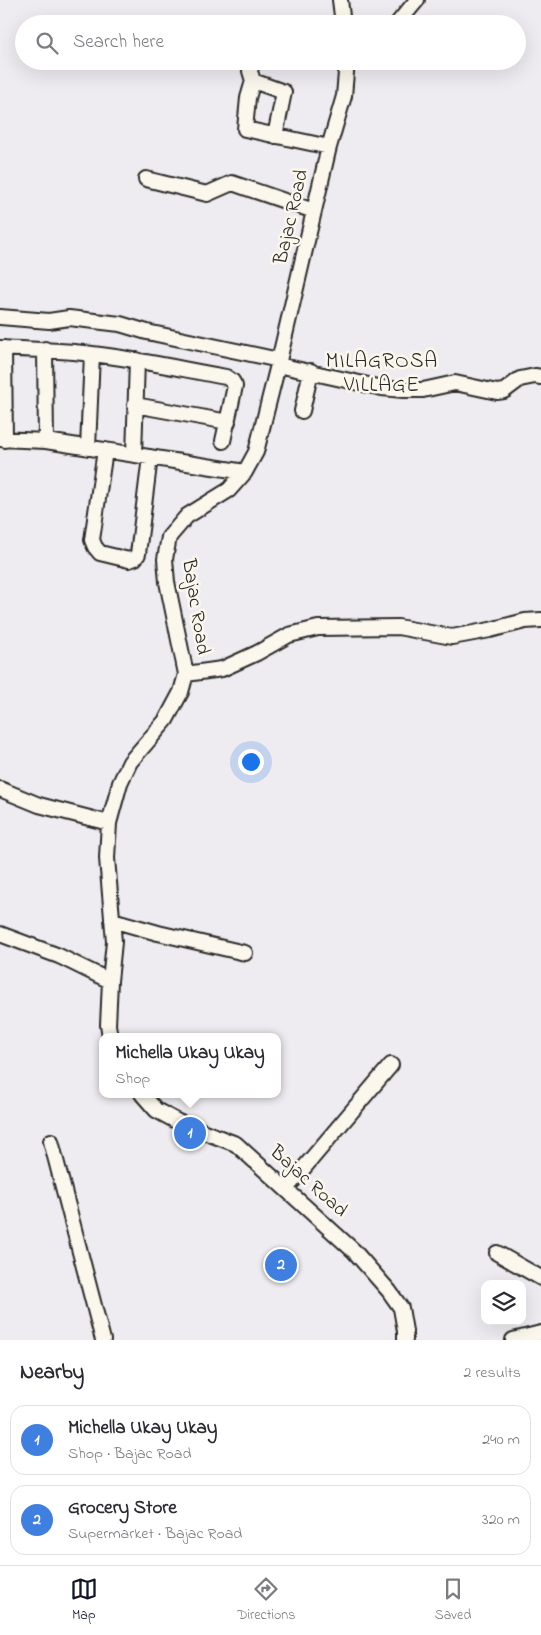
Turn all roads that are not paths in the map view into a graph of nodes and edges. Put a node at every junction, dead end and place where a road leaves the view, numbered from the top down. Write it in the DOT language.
graph roads {
  1 [pos="340,0"];
  2 [pos="418,0"];
  3 [pos="342,15"];
  4 [pos="405,15"];
  5 [pos="250,70"];
  6 [pos="347,70"];
  7 [pos="252,81"];
  8 [pos="275,136"];
  9 [pos="329,147"];
  10 [pos="146,179"];
  11 [pos="314,211"];
  12 [pos="0,317"];
  13 [pos="2,348"];
  14 [pos="45,349"];
  15 [pos="92,354"];
  16 [pos="137,360"];
  17 [pos="279,362"];
  18 [pos="311,371"];
  19 [pos="541,377"];
  20 [pos="135,405"];
  21 [pos="302,411"];
  22 [pos="228,422"];
  23 [pos="2,440"];
  24 [pos="223,440"];
  25 [pos="46,441"];
  26 [pos="88,448"];
  27 [pos="105,450"];
  28 [pos="134,455"];
  29 [pos="150,457"];
  30 [pos="245,472"];
  31 [pos="541,620"];
  32 [pos="186,674"];
  33 [pos="0,789"];
  34 [pos="109,823"];
  35 [pos="112,920"];
  36 [pos="0,934"];
  37 [pos="245,953"];
  38 [pos="110,981"];
  39 [pos="109,1033"];
  40 [pos="391,1065"];
  41 [pos="146,1098"];
  42 [pos="51,1141"];
  43 [pos="286,1189"];
  44 [pos="497,1253"];
  45 [pos="541,1278"];
  46 [pos="541,1333"];
  47 [pos="103,1340"];
  48 [pos="405,1340"];
  49 [pos="513,1340"];
  1 -- 3 [label="street"];
  2 -- 4 [label="street"];
  5 -- 7 [label="street"];
  6 -- 9 [label="street, Bajac Road"];
  7 -- 8 [label="street"];
  7 -- 8 [label="street"];
  8 -- 9 [label="street"];
  9 -- 11 [label="street, Bajac Road"];
  10 -- 11 [label="street"];
  11 -- 17 [label="street, Bajac Road"];
  12 -- 17 [label="street"];
  13 -- 14 [label="street"];
  13 -- 23 [label="street"];
  14 -- 15 [label="street"];
  14 -- 25 [label="street"];
  15 -- 16 [label="street"];
  15 -- 26 [label="street"];
  16 -- 20 [label="street"];
  16 -- 22 [label="street"];
  17 -- 18 [label="street"];
  17 -- 30 [label="street, Bajac Road"];
  18 -- 19 [label="street"];
  18 -- 21 [label="street"];
  20 -- 22 [label="street"];
  20 -- 28 [label="street"];
  22 -- 24 [label="street"];
  23 -- 25 [label="street"];
  25 -- 26 [label="street"];
  26 -- 27 [label="street"];
  27 -- 28 [label="street"];
  27 -- 29 [label="street"];
  28 -- 29 [label="street"];
  29 -- 30 [label="street"];
  30 -- 32 [label="street, Bajac Road"];
  31 -- 32 [label="street"];
  32 -- 34 [label="street, Bajac Road"];
  33 -- 34 [label="street"];
  34 -- 35 [label="street, Bajac Road"];
  35 -- 37 [label="street"];
  35 -- 38 [label="street, Bajac Road"];
  36 -- 38 [label="street"];
  38 -- 39 [label="street, Bajac Road"];
  40 -- 43 [label="street"];
  41 -- 43 [label="street, Bajac Road"];
  42 -- 47 [label="street"];
  43 -- 48 [label="street, Bajac Road"];
  44 -- 45 [label="street"];
  46 -- 49 [label="street"];
}
